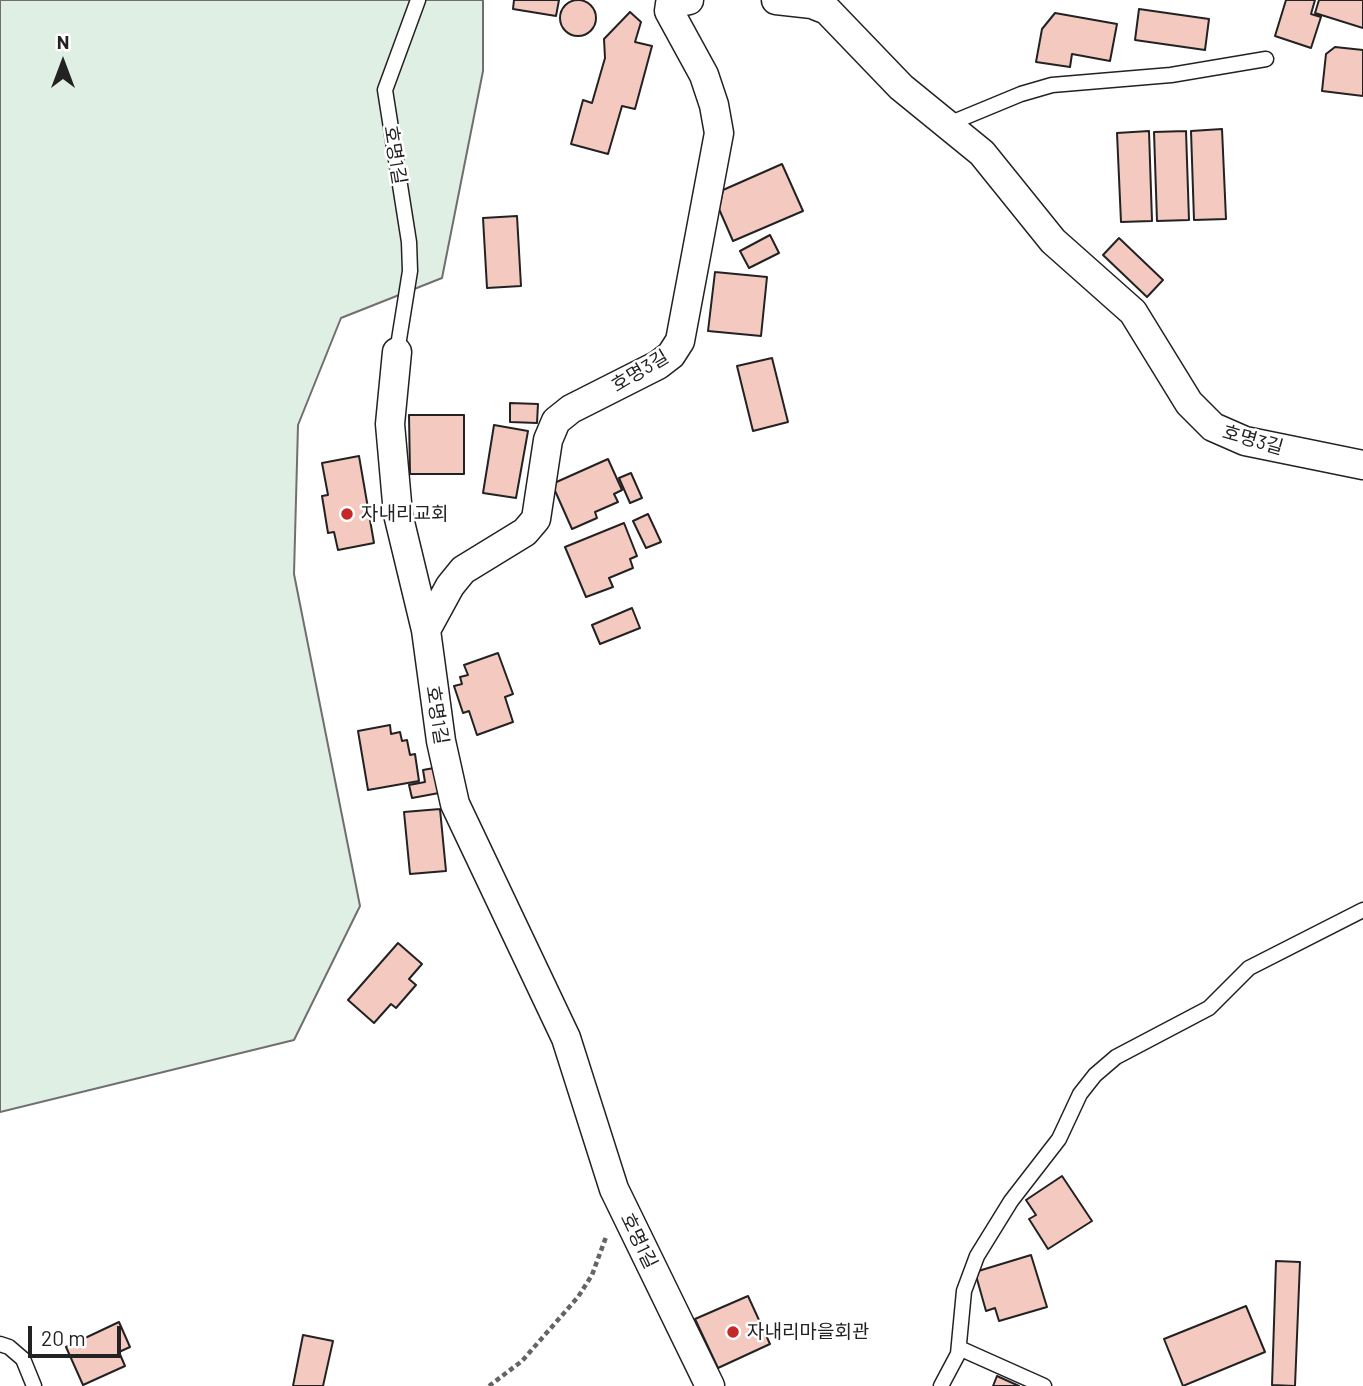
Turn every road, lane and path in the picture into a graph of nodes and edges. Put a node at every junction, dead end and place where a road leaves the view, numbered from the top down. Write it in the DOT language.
graph roads {
  1 [pos="418,0"];
  2 [pos="776,0"];
  3 [pos="674,2"];
  4 [pos="818,3"];
  5 [pos="1266,59"];
  6 [pos="945,126"];
  7 [pos="397,352"];
  8 [pos="1363,465"];
  9 [pos="426,630"];
  10 [pos="1363,910"];
  11 [pos="617,1196"];
  12 [pos="0,1344"];
  13 [pos="959,1348"];
  14 [pos="34,1386"];
  15 [pos="489,1386"];
  16 [pos="710,1386"];
  17 [pos="941,1386"];
  18 [pos="1044,1386"];
  1 -- 7 [label="lane, 호명1길"];
  2 -- 4 [label="street, 호명3길"];
  3 -- 9 [label="street, 호명3길"];
  4 -- 6 [label="street, 호명3길"];
  5 -- 6 [label="lane"];
  6 -- 8 [label="street, 호명3길"];
  7 -- 9 [label="street, 호명1길"];
  9 -- 11 [label="street, 호명1길"];
  10 -- 13 [label="lane"];
  11 -- 15 [label="path"];
  11 -- 16 [label="street, 호명1길"];
  12 -- 14 [label="lane"];
  13 -- 17 [label="lane"];
  13 -- 18 [label="lane"];
}
